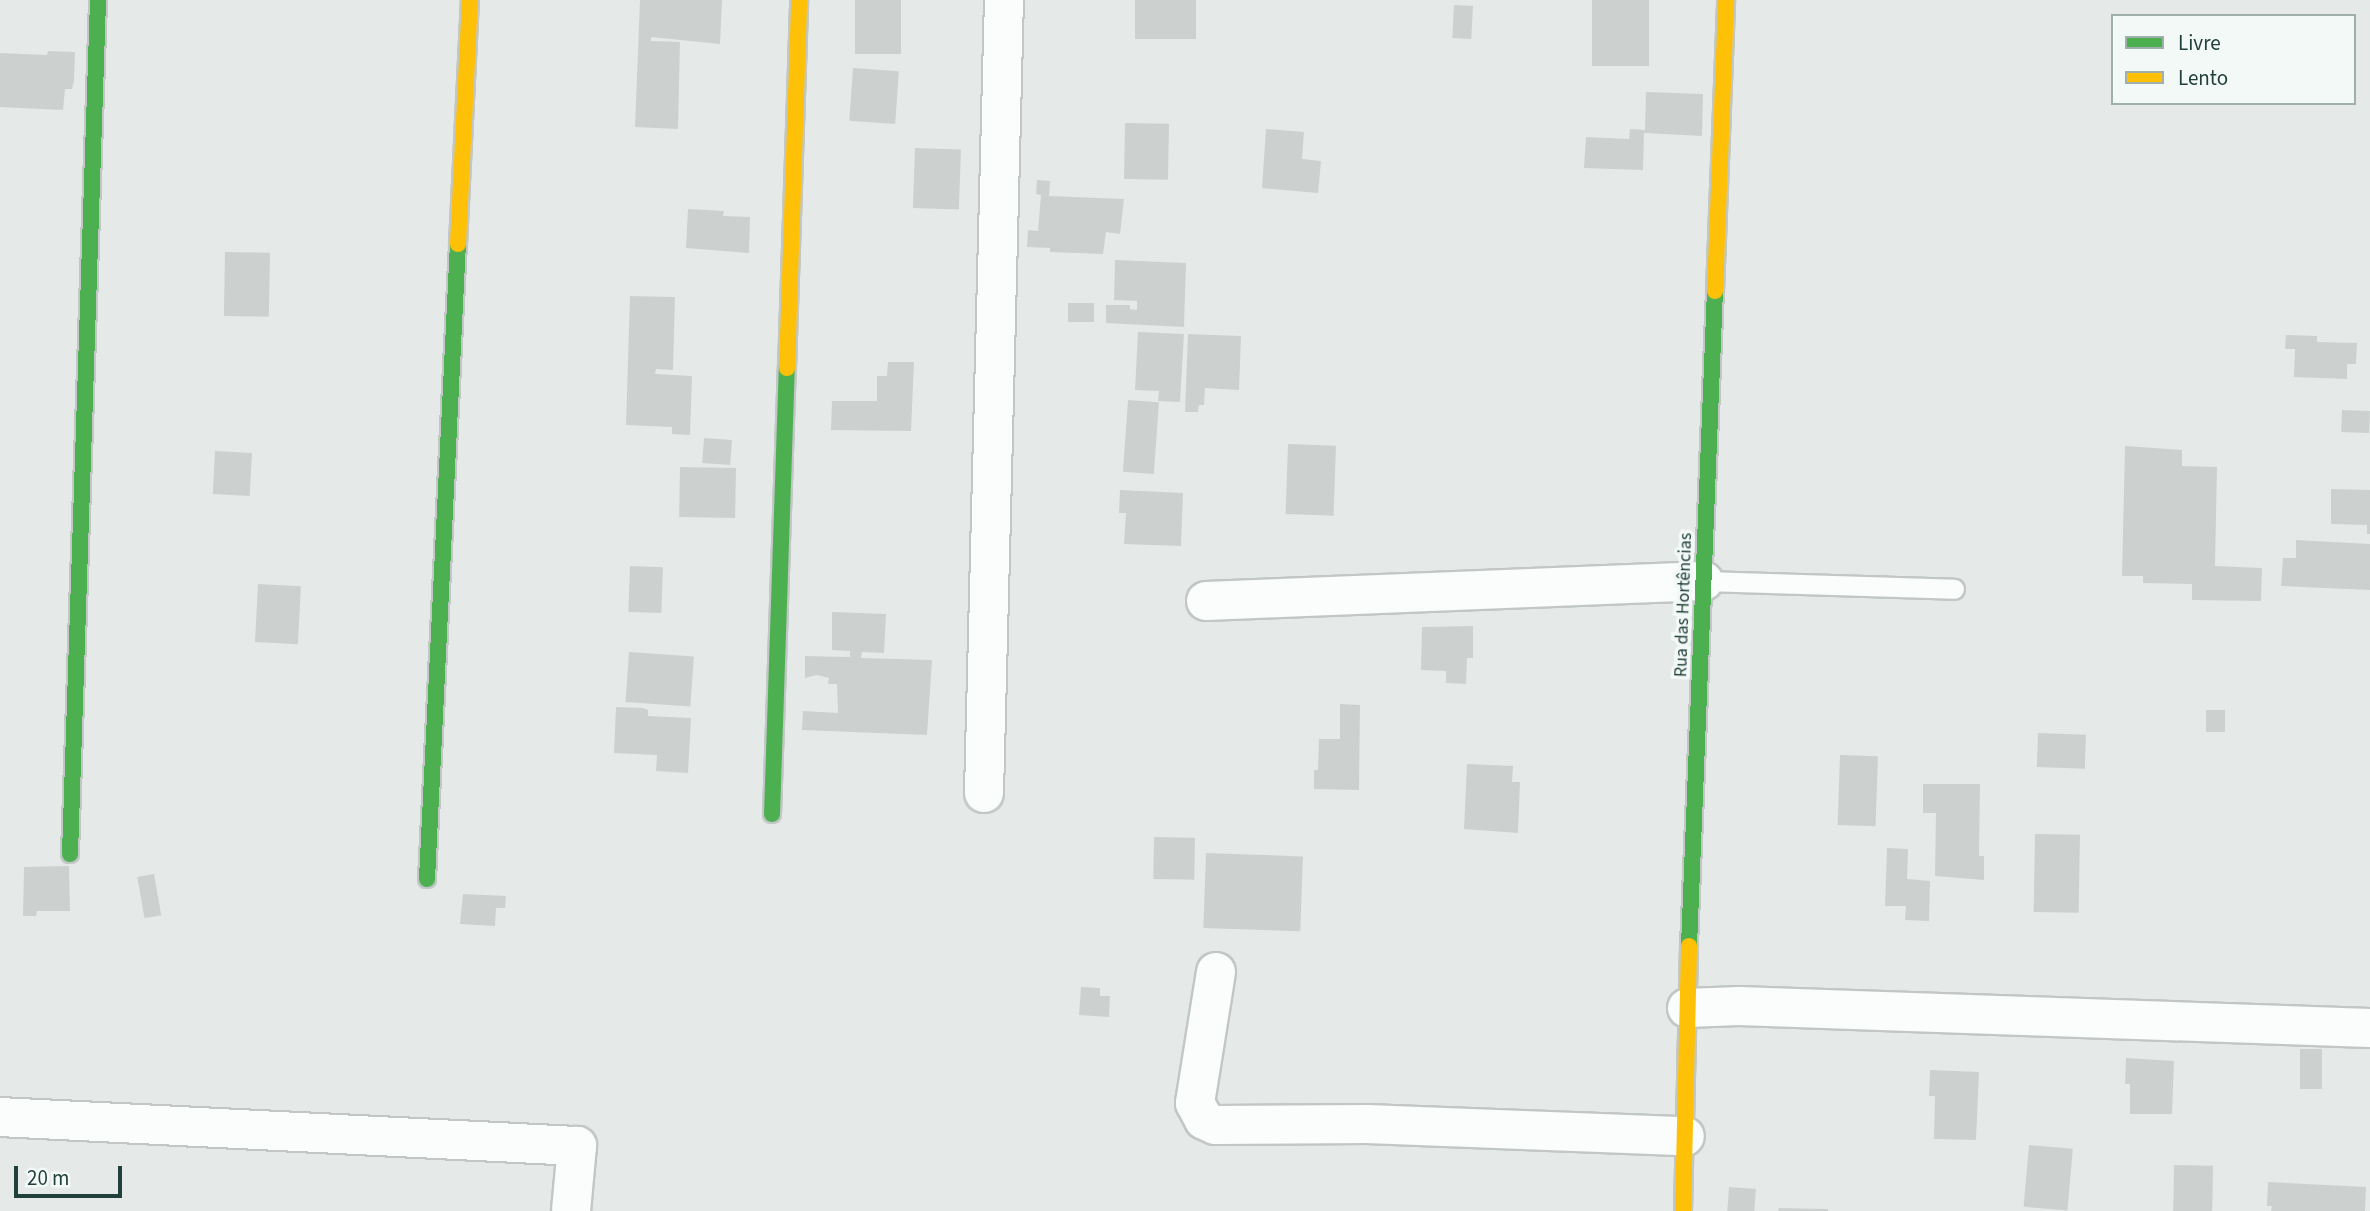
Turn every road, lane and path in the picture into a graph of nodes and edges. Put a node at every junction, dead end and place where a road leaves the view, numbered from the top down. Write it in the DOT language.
graph roads {
  1 [pos="98,0"];
  2 [pos="470,0"];
  3 [pos="799,0"];
  4 [pos="1004,0"];
  5 [pos="1726,0"];
  6 [pos="1704,581"];
  7 [pos="1954,589"];
  8 [pos="1206,601"];
  9 [pos="984,793"];
  10 [pos="772,814"];
  11 [pos="70,854"];
  12 [pos="427,879"];
  13 [pos="1216,972"];
  14 [pos="1687,1008"];
  15 [pos="2370,1028"];
  16 [pos="0,1117"];
  17 [pos="1685,1136"];
  18 [pos="571,1211"];
  19 [pos="1683,1211"];
  1 -- 11 [label="street"];
  2 -- 12 [label="street"];
  3 -- 10 [label="street"];
  4 -- 9 [label="street"];
  5 -- 6 [label="street, Rua das Hortências"];
  6 -- 7 [label="lane"];
  6 -- 8 [label="street"];
  6 -- 14 [label="street, Rua das Hortências"];
  13 -- 17 [label="street"];
  14 -- 15 [label="street"];
  14 -- 17 [label="street, Rua das Hortências"];
  16 -- 18 [label="street"];
  17 -- 19 [label="street, Rua das Hortências"];
}
